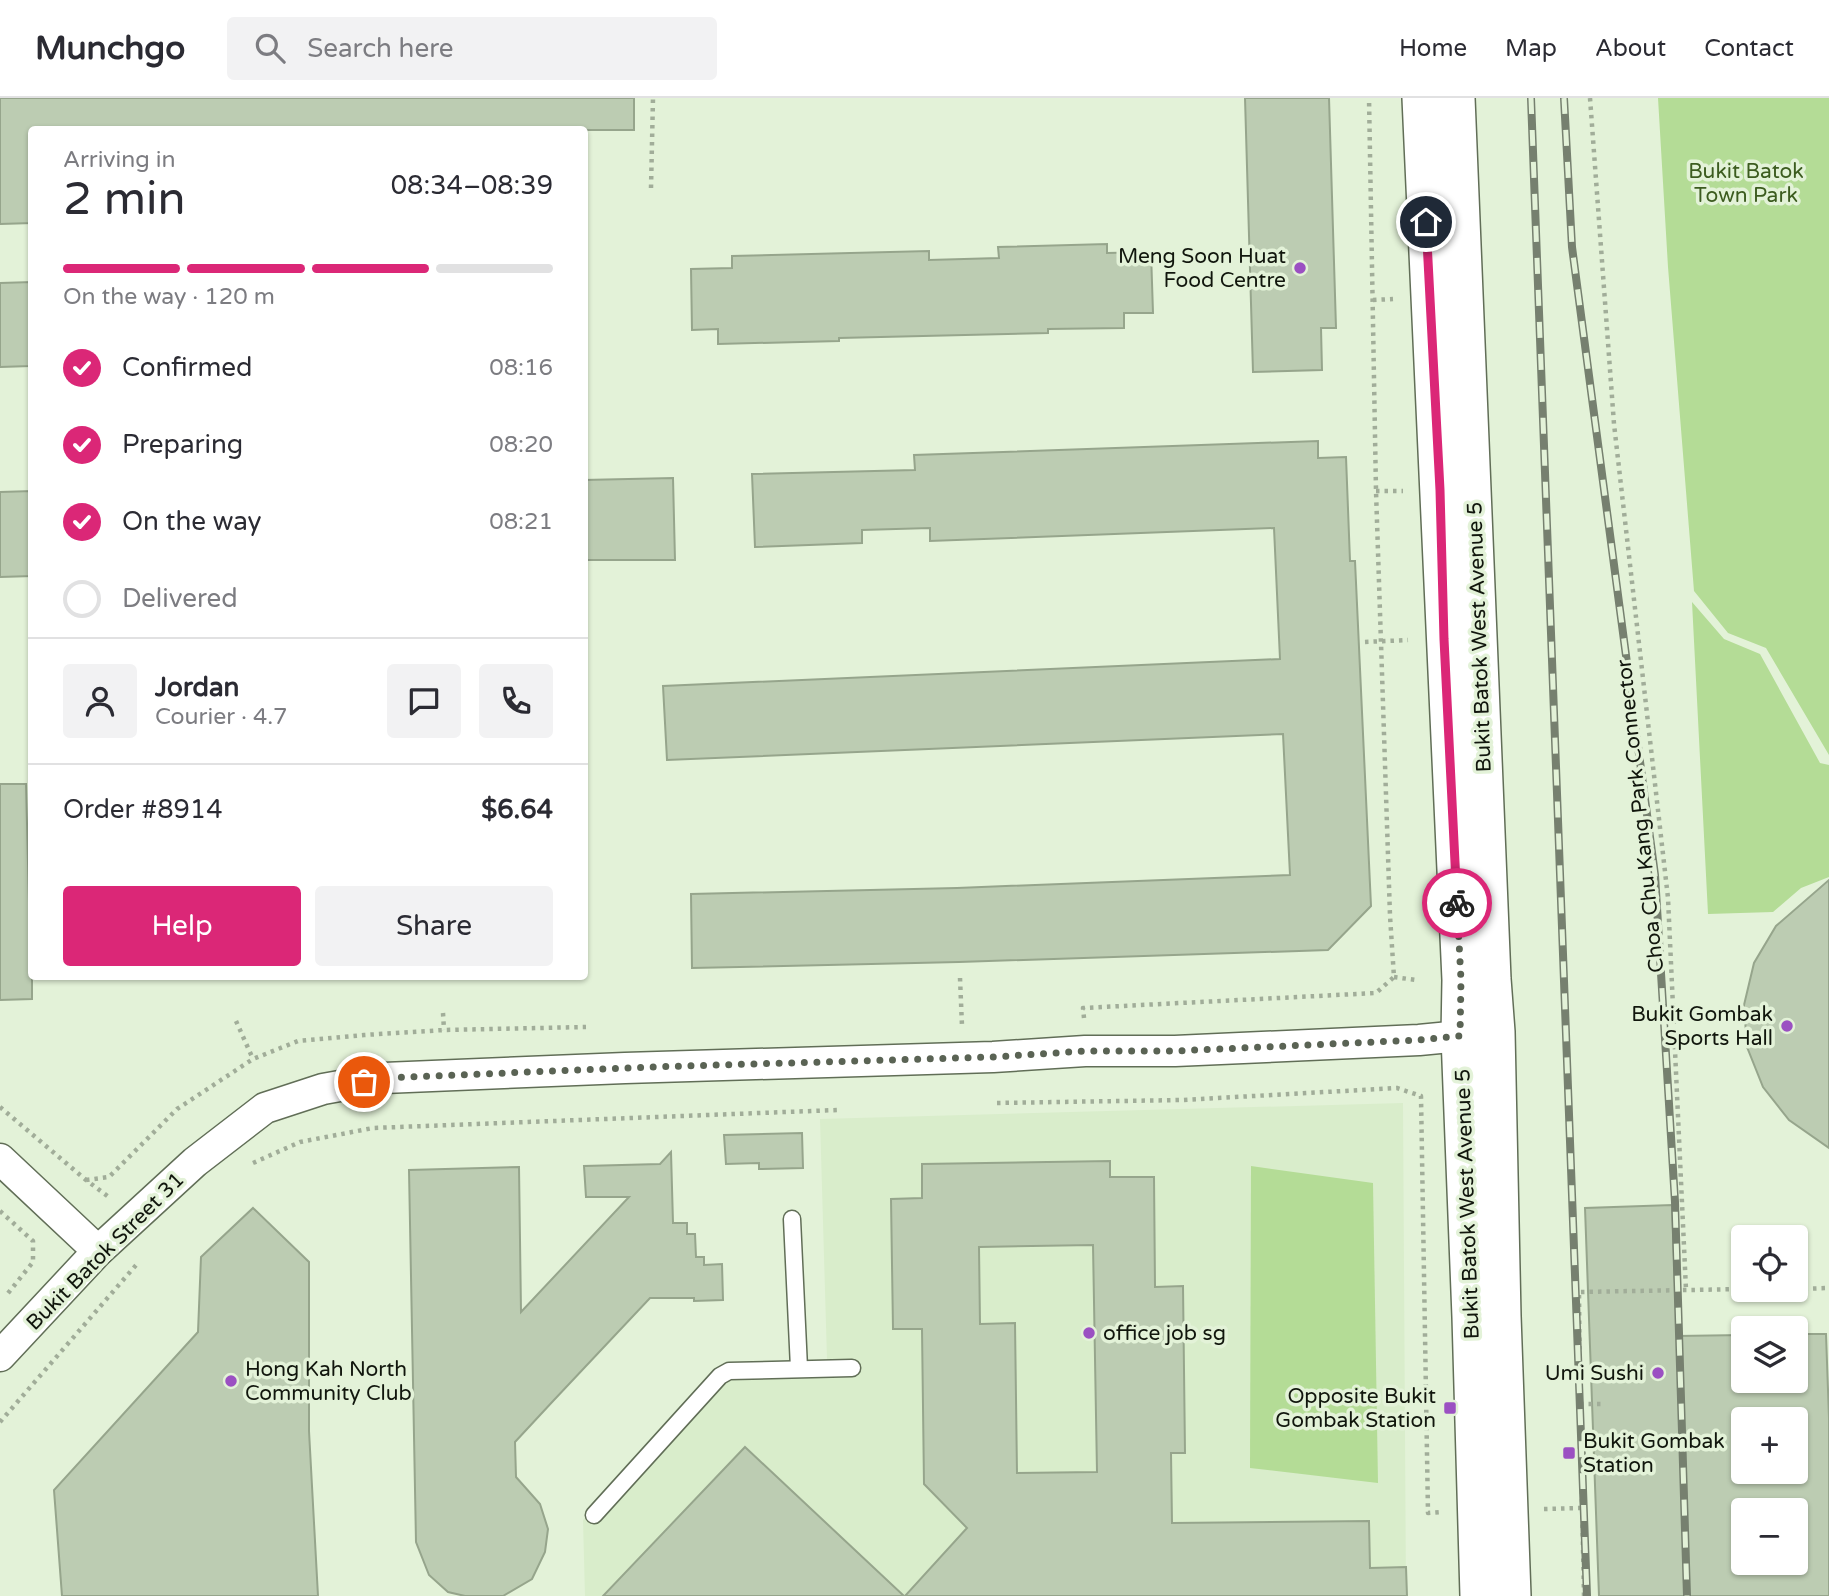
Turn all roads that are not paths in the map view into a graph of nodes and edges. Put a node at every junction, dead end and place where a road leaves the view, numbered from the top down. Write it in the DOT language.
graph roads {
  1 [pos="1421,98"];
  2 [pos="1456,98"];
  3 [pos="1496,1032"];
  4 [pos="1460,1036"];
  5 [pos="0,1159"];
  6 [pos="792,1219"];
  7 [pos="98,1251"];
  8 [pos="0,1356"];
  9 [pos="799,1368"];
  10 [pos="852,1368"];
  11 [pos="594,1515"];
  12 [pos="1479,1596"];
  13 [pos="1512,1596"];
  1 -- 4 [label="street, Bukit Batok West Avenue 5"];
  2 -- 3 [label="street, Bukit Batok West Avenue 5"];
  3 -- 4 [label="street, Bukit Batok Street 31"];
  3 -- 13 [label="street, Bukit Batok West Avenue 5"];
  4 -- 7 [label="street, Bukit Batok Street 31"];
  4 -- 12 [label="street, Bukit Batok West Avenue 5"];
  5 -- 7 [label="street"];
  6 -- 9 [label="lane"];
  7 -- 8 [label="street, Bukit Batok Street 31"];
  9 -- 10 [label="lane"];
  9 -- 11 [label="lane"];
}
